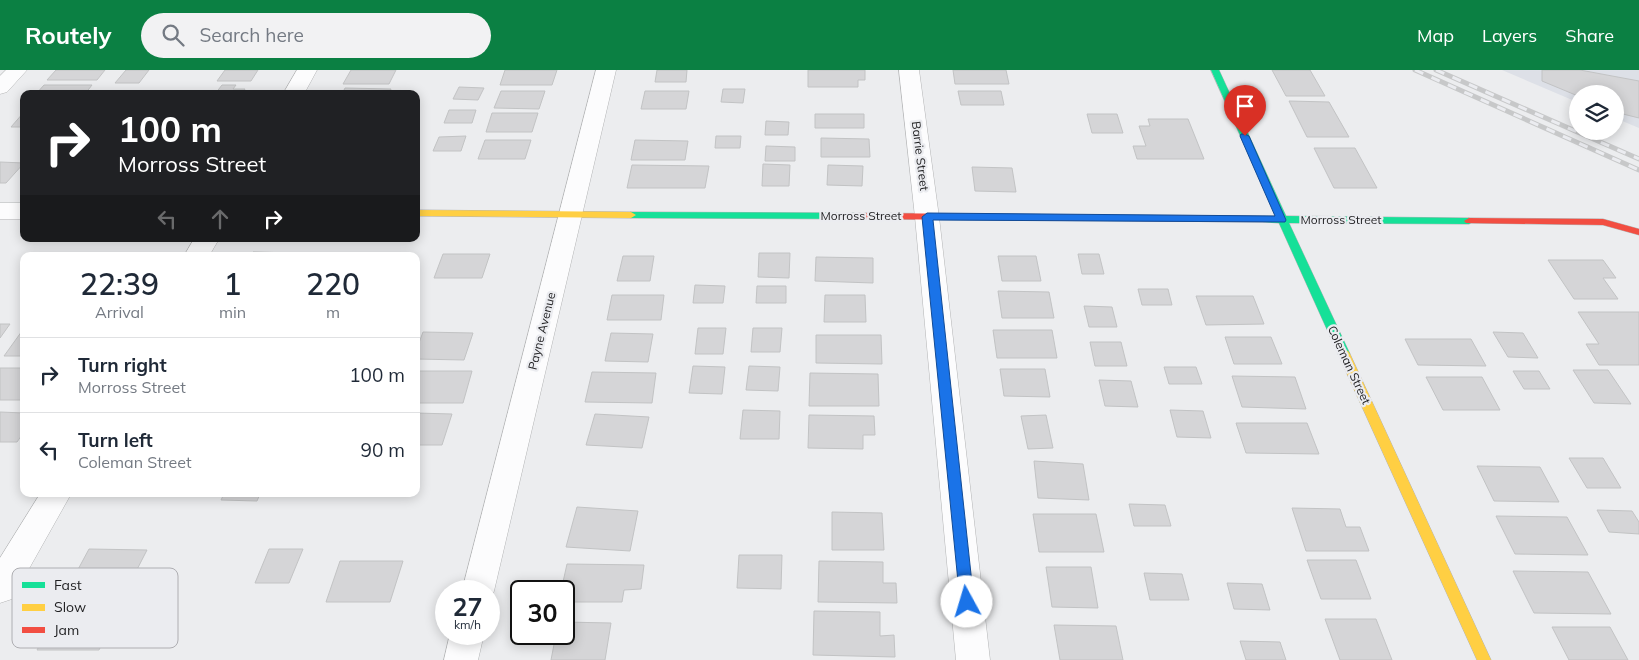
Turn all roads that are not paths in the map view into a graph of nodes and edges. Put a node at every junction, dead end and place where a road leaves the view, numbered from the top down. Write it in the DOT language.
graph roads {
  1 [pos="17,70"];
  2 [pos="307,70"];
  3 [pos="606,70"];
  4 [pos="909,70"];
  5 [pos="1215,70"];
  6 [pos="0,88"];
  7 [pos="295,90"];
  8 [pos="0,211"];
  9 [pos="20,211"];
  10 [pos="420,213"];
  11 [pos="570,214"];
  12 [pos="927,217"];
  13 [pos="1282,220"];
  14 [pos="1637,231"];
  15 [pos="54,497"];
  16 [pos="481,580"];
  17 [pos="0,588"];
  18 [pos="465,645"];
  19 [pos="461,660"];
  20 [pos="973,660"];
  21 [pos="1484,660"];
  1 -- 6 [label="street"];
  2 -- 7 [label="street"];
  3 -- 11 [label="street, Payne Avenue"];
  4 -- 12 [label="street, Barrie Street"];
  5 -- 13 [label="street, Coleman Street"];
  8 -- 9 [label="street"];
  10 -- 11 [label="street, Morross Street"];
  11 -- 12 [label="street, Morross Street"];
  11 -- 16 [label="street, Payne Avenue"];
  12 -- 13 [label="street, Morross Street"];
  12 -- 20 [label="street, Barrie Street"];
  13 -- 14 [label="street, Morross Street"];
  13 -- 21 [label="street, Coleman Street"];
  15 -- 17 [label="street"];
  18 -- 19 [label="street"];
}
